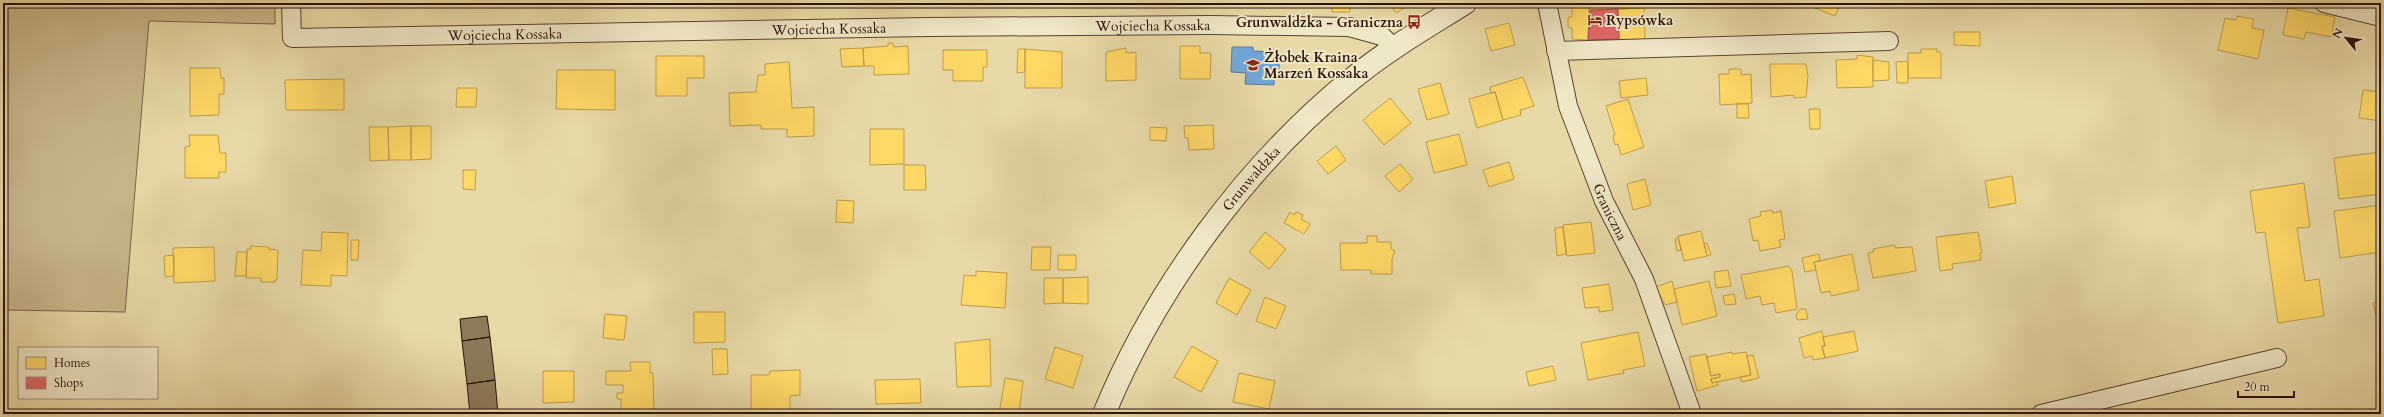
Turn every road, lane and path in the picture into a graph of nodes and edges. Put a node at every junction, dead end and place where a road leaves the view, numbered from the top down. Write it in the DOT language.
graph roads {
  1 [pos="291,3"];
  2 [pos="1465,3"];
  3 [pos="1547,3"];
  4 [pos="2324,3"];
  5 [pos="2381,17"];
  6 [pos="1889,41"];
  7 [pos="1395,49"];
  8 [pos="1556,51"];
  9 [pos="2277,358"];
  10 [pos="1104,414"];
  11 [pos="1692,414"];
  12 [pos="2041,414"];
  1 -- 7 [label="street, Wojciecha Kossaka"];
  2 -- 7 [label="street, Grunwaldzka"];
  3 -- 8 [label="street, Graniczna"];
  4 -- 5 [label="street"];
  6 -- 8 [label="street"];
  7 -- 10 [label="street, Grunwaldzka"];
  8 -- 11 [label="street, Graniczna"];
  9 -- 12 [label="street"];
}
